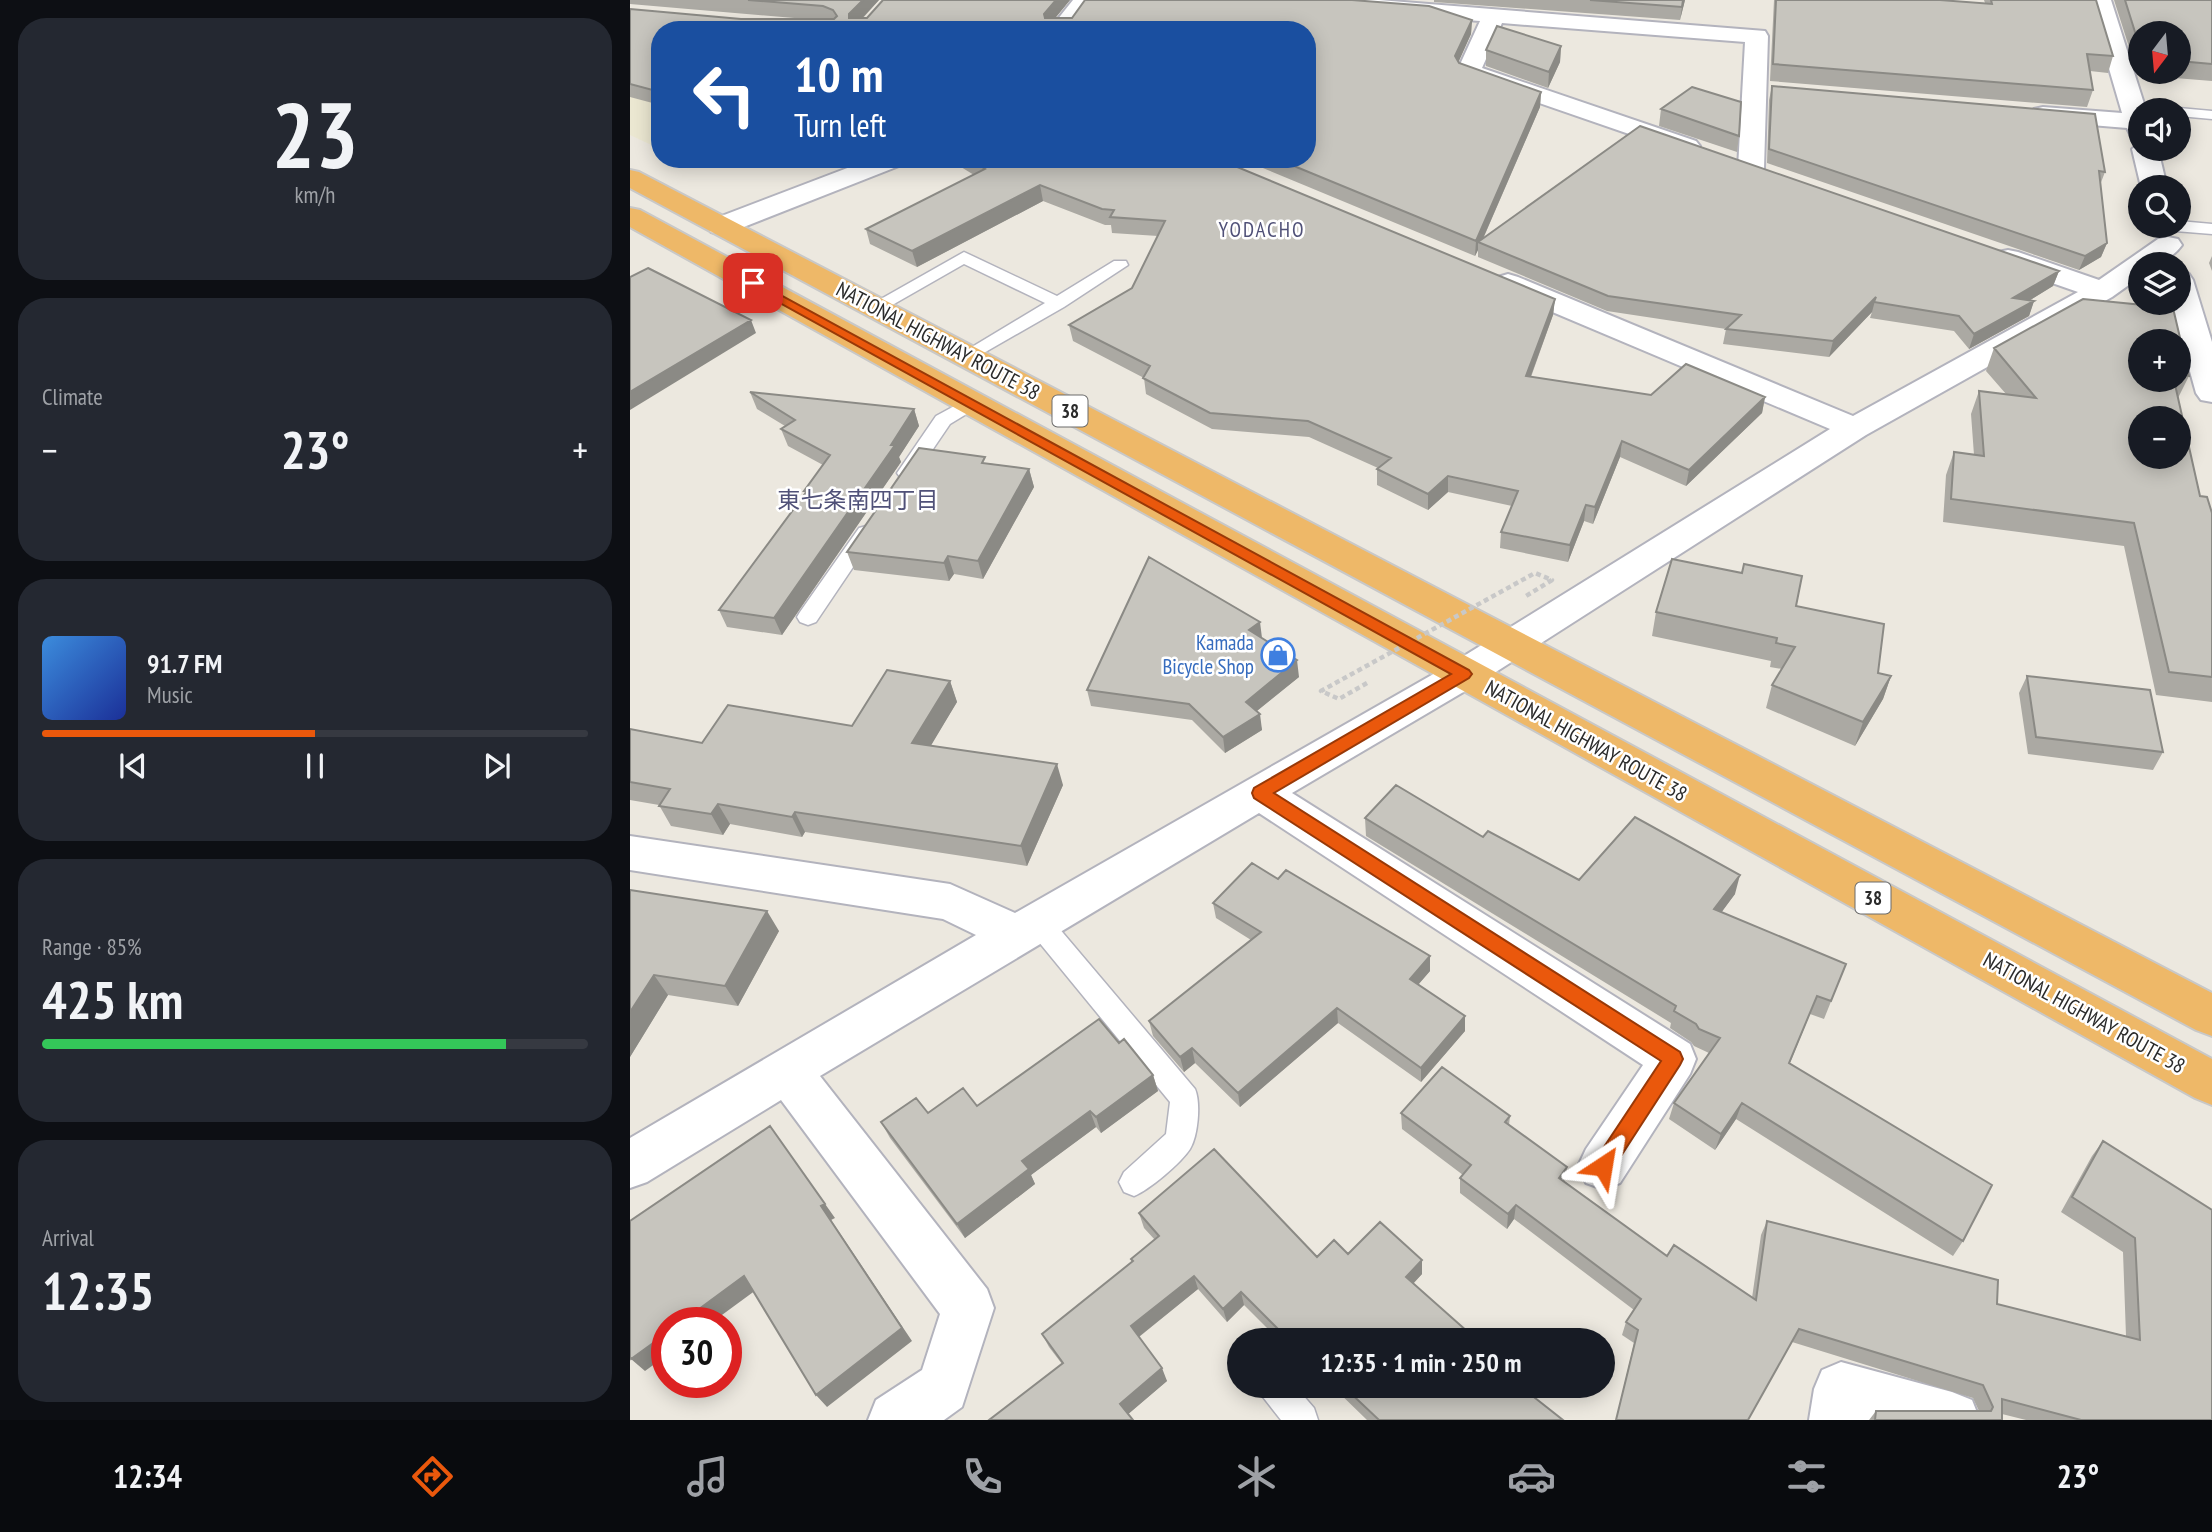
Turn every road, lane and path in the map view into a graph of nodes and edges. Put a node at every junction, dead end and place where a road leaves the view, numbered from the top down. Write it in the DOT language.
graph roads {
  1 [pos="1084,0"];
  2 [pos="1295,0"];
  3 [pos="1596,0"];
  4 [pos="2100,0"];
  5 [pos="1494,15"];
  6 [pos="1067,21"];
  7 [pos="1590,23"];
  8 [pos="1755,89"];
  9 [pos="1782,92"];
  10 [pos="2134,98"];
  11 [pos="2015,112"];
  12 [pos="2191,113"];
  13 [pos="2212,115"];
  14 [pos="2128,117"];
  15 [pos="872,168"];
  16 [pos="1751,168"];
  17 [pos="1777,177"];
  18 [pos="630,178"];
  19 [pos="630,216"];
  20 [pos="721,226"];
  21 [pos="2212,229"];
  22 [pos="2170,240"];
  23 [pos="1985,250"];
  24 [pos="1120,265"];
  25 [pos="1481,272"];
  26 [pos="2102,291"];
  27 [pos="1058,303"];
  28 [pos="874,307"];
  29 [pos="2189,315"];
  30 [pos="968,357"];
  31 [pos="2212,393"];
  32 [pos="971,403"];
  33 [pos="1855,428"];
  34 [pos="898,486"];
  35 [pos="876,519"];
  36 [pos="1526,596"];
  37 [pos="808,617"];
  38 [pos="1510,646"];
  39 [pos="1464,674"];
  40 [pos="1367,683"];
  41 [pos="1260,793"];
  42 [pos="630,853"];
  43 [pos="1027,928"];
  44 [pos="2212,1016"];
  45 [pos="787,1070"];
  46 [pos="2212,1083"];
  47 [pos="630,1165"];
  48 [pos="1603,1166"];
  49 [pos="1134,1182"];
  50 [pos="1284,1398"];
  51 [pos="896,1420"];
  52 [pos="1303,1420"];
  53 [pos="1837,1420"];
  54 [pos="1952,1420"];
  1 -- 6 [label="street"];
  2 -- 5 [label="street"];
  3 -- 7 [label="street"];
  4 -- 10 [label="street"];
  5 -- 7 [label="street"];
  5 -- 16 [label="street"];
  7 -- 8 [label="street"];
  8 -- 9 [label="street"];
  8 -- 16 [label="street"];
  11 -- 14 [label="street"];
  12 -- 13 [label="lane"];
  15 -- 20 [label="street"];
  16 -- 17 [label="street"];
  18 -- 20 [label="highway, NATIONAL HIGHWAY ROUTE 38 / 38"];
  19 -- 32 [label="highway, NATIONAL HIGHWAY ROUTE 38 / 38"];
  20 -- 28 [label="highway, NATIONAL HIGHWAY ROUTE 38 / 38"];
  21 -- 22 [label="lane"];
  22 -- 26 [label="street"];
  23 -- 26 [label="street"];
  24 -- 27 [label="lane"];
  25 -- 33 [label="street"];
  26 -- 33 [label="street"];
  27 -- 28 [label="lane"];
  27 -- 30 [label="lane"];
  28 -- 30 [label="highway, NATIONAL HIGHWAY ROUTE 38 / 38"];
  29 -- 31 [label="street"];
  30 -- 38 [label="highway, NATIONAL HIGHWAY ROUTE 38 / 38"];
  32 -- 34 [label="lane"];
  32 -- 39 [label="highway, NATIONAL HIGHWAY ROUTE 38 / 38"];
  33 -- 38 [label="street"];
  35 -- 37 [label="lane"];
  36 -- 40 [label="path, bridge"];
  38 -- 39 [label="street"];
  38 -- 44 [label="highway, NATIONAL HIGHWAY ROUTE 38 / 38"];
  39 -- 41 [label="street"];
  39 -- 46 [label="highway, NATIONAL HIGHWAY ROUTE 38 / 38"];
  41 -- 43 [label="street"];
  41 -- 48 [label="street"];
  42 -- 43 [label="street"];
  43 -- 45 [label="street"];
  43 -- 49 [label="lane"];
  45 -- 47 [label="street"];
  45 -- 51 [label="street"];
  50 -- 52 [label="lane"];
  53 -- 54 [label="street"];
}
